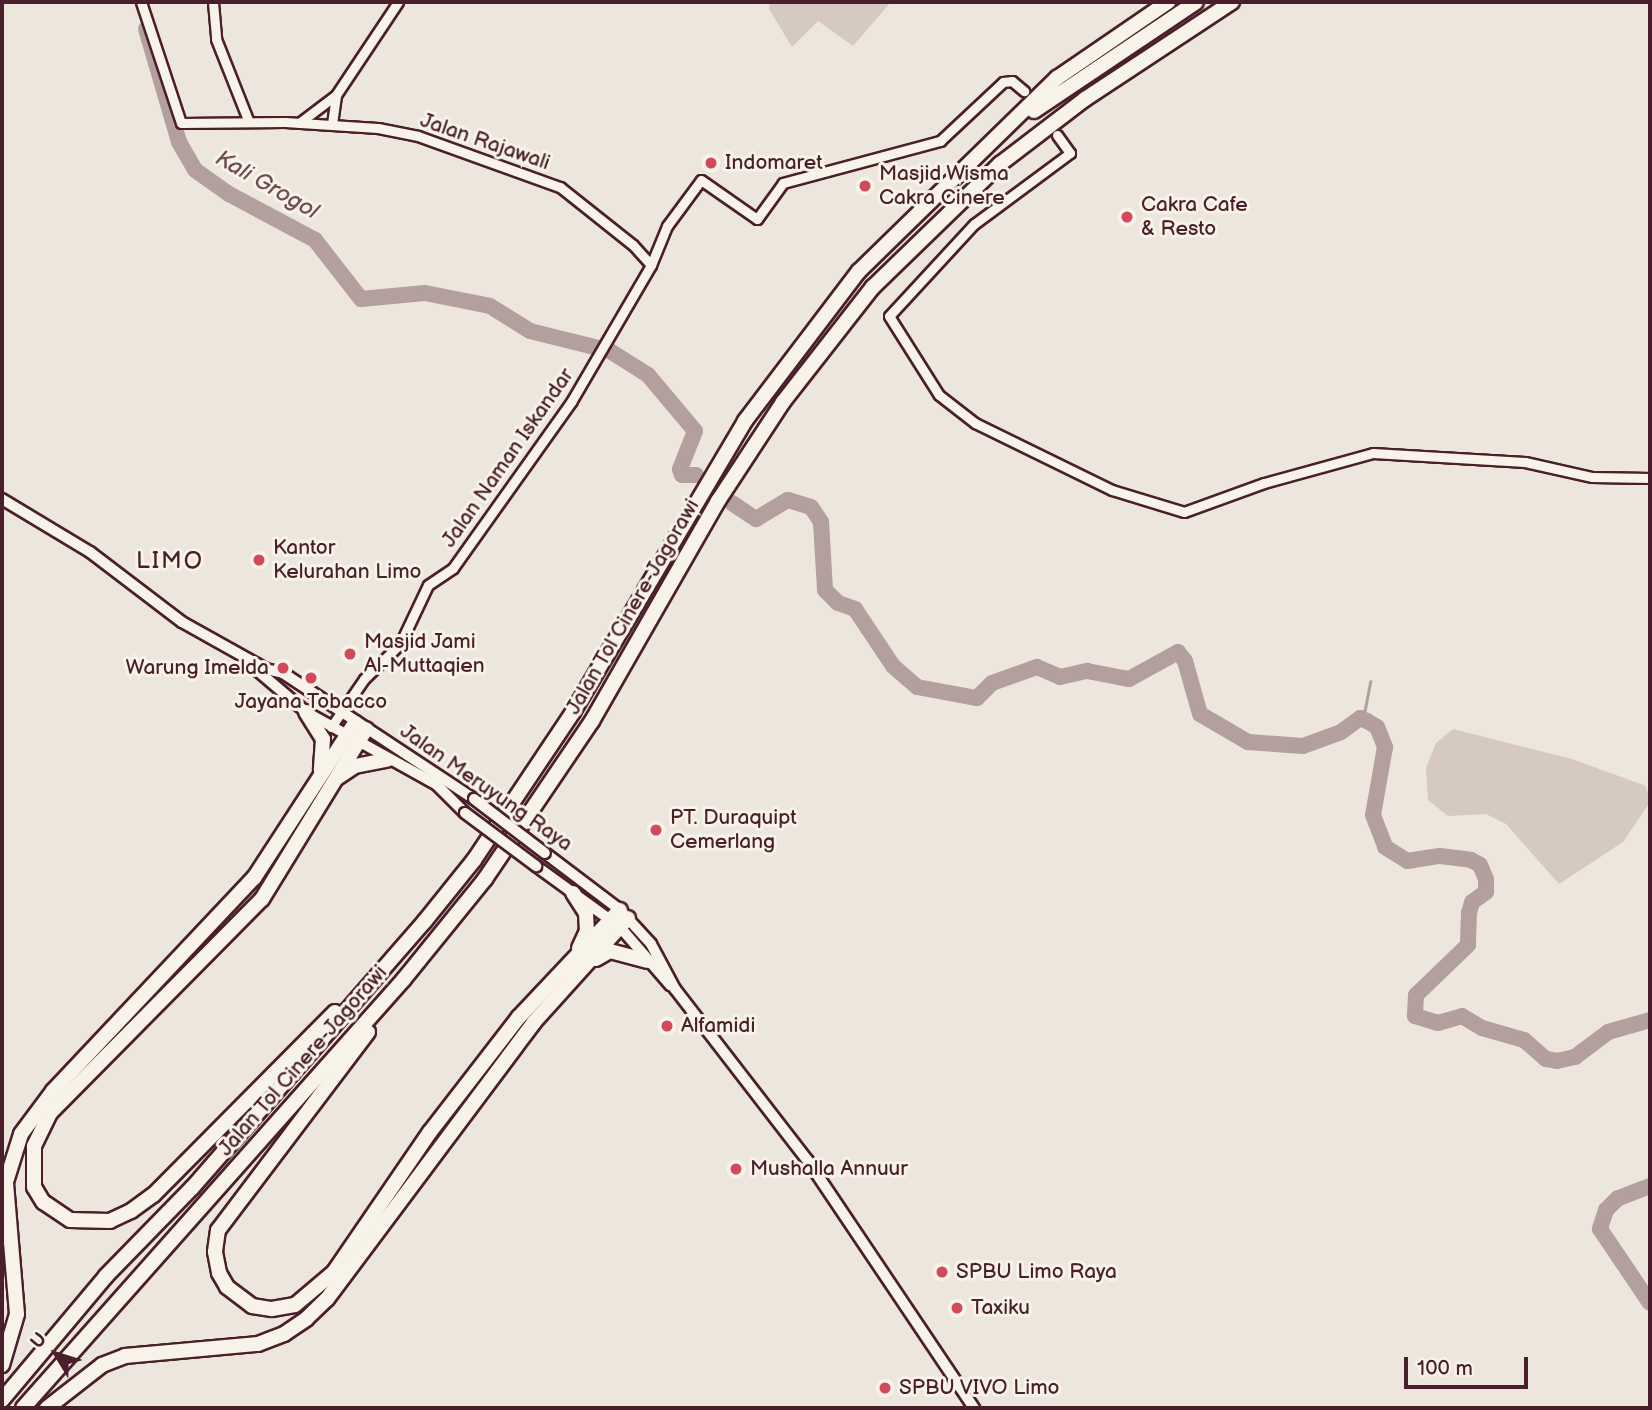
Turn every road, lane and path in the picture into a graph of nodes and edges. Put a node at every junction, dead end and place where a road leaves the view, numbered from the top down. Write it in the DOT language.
graph roads {
  1 [pos="141,2"];
  2 [pos="213,2"];
  3 [pos="398,2"];
  4 [pos="1168,2"];
  5 [pos="1196,2"];
  6 [pos="1232,2"];
  7 [pos="1024,91"];
  8 [pos="336,95"];
  9 [pos="248,120"];
  10 [pos="299,123"];
  11 [pos="332,124"];
  12 [pos="1057,135"];
  13 [pos="972,160"];
  14 [pos="651,265"];
  15 [pos="1650,478"];
  16 [pos="2,499"];
  17 [pos="242,657"];
  18 [pos="306,712"];
  19 [pos="339,714"];
  20 [pos="360,726"];
  21 [pos="331,727"];
  22 [pos="351,739"];
  23 [pos="387,760"];
  24 [pos="326,778"];
  25 [pos="573,893"];
  26 [pos="620,919"];
  27 [pos="425,921"];
  28 [pos="647,961"];
  29 [pos="579,963"];
  30 [pos="404,979"];
  31 [pos="675,989"];
  32 [pos="2,1365"];
  33 [pos="2,1400"];
  34 [pos="23,1408"];
  35 [pos="47,1408"];
  36 [pos="974,1408"];
  1 -- 9 [label="street, Jalan Rajawali"];
  2 -- 9 [label="street"];
  3 -- 8 [label="street"];
  4 -- 13 [label="highway"];
  5 -- 13 [label="highway"];
  6 -- 30 [label="highway, Jalan Tol Cinere-Jagorawi"];
  7 -- 14 [label="street"];
  8 -- 10 [label="street"];
  8 -- 11 [label="street"];
  9 -- 10 [label="street, Jalan Rajawali"];
  10 -- 11 [label="street, Jalan Rajawali"];
  11 -- 14 [label="street, Jalan Rajawali"];
  12 -- 15 [label="street"];
  13 -- 27 [label="highway, Jalan Tol Cinere-Jagorawi"];
  14 -- 19 [label="street, Jalan Naman Iskandar"];
  16 -- 17 [label="main road, Jalan Meruyung Raya"];
  17 -- 18 [label="main road, Jalan Meruyung Raya"];
  17 -- 19 [label="main road, Jalan Meruyung Raya"];
  18 -- 21 [label="main road, Jalan Meruyung Raya"];
  18 -- 24 [label="highway"];
  19 -- 20 [label="main road, Jalan Meruyung Raya"];
  19 -- 21 [label="street, Jalan Naman Iskandar"];
  20 -- 22 [label="highway"];
  20 -- 26 [label="main road, Jalan Meruyung Raya, bridge"];
  21 -- 22 [label="main road, Jalan Meruyung Raya"];
  22 -- 23 [label="main road, Jalan Meruyung Raya"];
  22 -- 24 [label="highway"];
  23 -- 24 [label="highway"];
  23 -- 25 [label="main road, Jalan Meruyung Raya, bridge"];
  24 -- 27 [label="highway"];
  24 -- 32 [label="highway"];
  25 -- 26 [label="main road, Jalan Meruyung Raya"];
  25 -- 29 [label="highway"];
  26 -- 28 [label="main road, Jalan Meruyung Raya"];
  26 -- 29 [label="highway"];
  26 -- 31 [label="main road, Jalan Meruyung Raya"];
  27 -- 33 [label="highway, Jalan Tol Cinere-Jagorawi"];
  28 -- 29 [label="highway"];
  28 -- 31 [label="main road, Jalan Meruyung Raya"];
  29 -- 30 [label="highway"];
  29 -- 35 [label="highway"];
  30 -- 34 [label="highway, Jalan Tol Cinere-Jagorawi"];
  31 -- 36 [label="main road, Jalan Meruyung Raya"];
}
